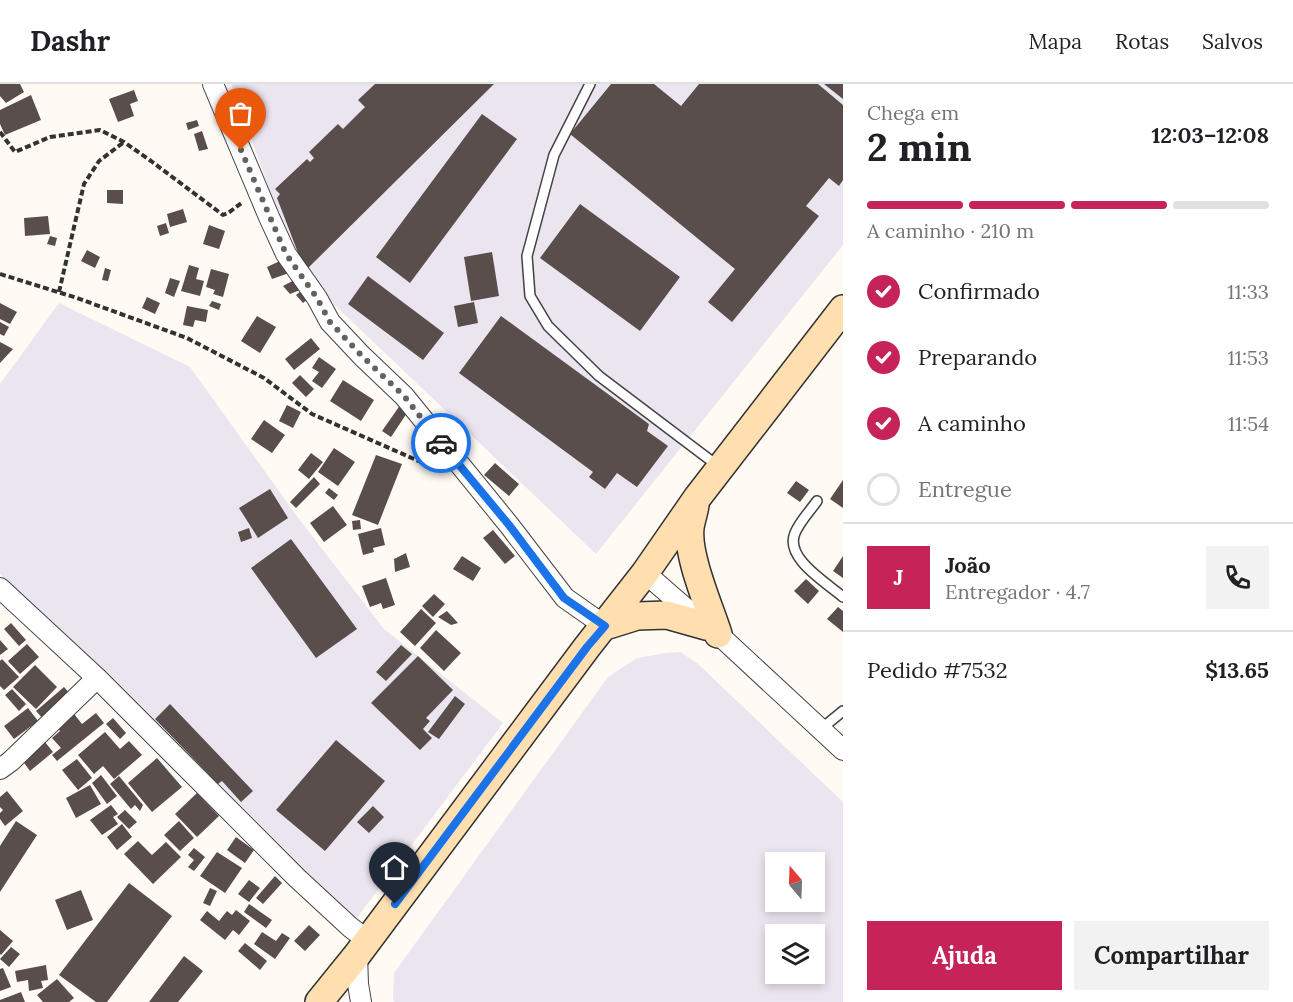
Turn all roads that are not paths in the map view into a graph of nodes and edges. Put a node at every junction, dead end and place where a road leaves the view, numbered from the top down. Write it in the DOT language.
graph roads {
  1 [pos="213,84"];
  2 [pos="590,84"];
  3 [pos="843,309"];
  4 [pos="720,468"];
  5 [pos="697,498"];
  6 [pos="817,501"];
  7 [pos="645,573"];
  8 [pos="0,588"];
  9 [pos="843,597"];
  10 [pos="605,626"];
  11 [pos="712,630"];
  12 [pos="98,678"];
  13 [pos="843,711"];
  14 [pos="821,729"];
  15 [pos="843,750"];
  16 [pos="4,760"];
  17 [pos="362,947"];
  18 [pos="319,1002"];
  19 [pos="361,1002"];
  1 -- 10 [label="street"];
  2 -- 4 [label="lane"];
  3 -- 4 [label="main road"];
  4 -- 5 [label="main road"];
  5 -- 7 [label="main road"];
  5 -- 11 [label="main road"];
  6 -- 9 [label="lane"];
  7 -- 10 [label="main road"];
  7 -- 11 [label="street"];
  8 -- 12 [label="street"];
  10 -- 11 [label="main road"];
  10 -- 17 [label="main road"];
  11 -- 14 [label="street"];
  12 -- 16 [label="street"];
  12 -- 17 [label="street"];
  13 -- 14 [label="lane"];
  14 -- 15 [label="street"];
  17 -- 18 [label="main road"];
  17 -- 19 [label="street"];
}
